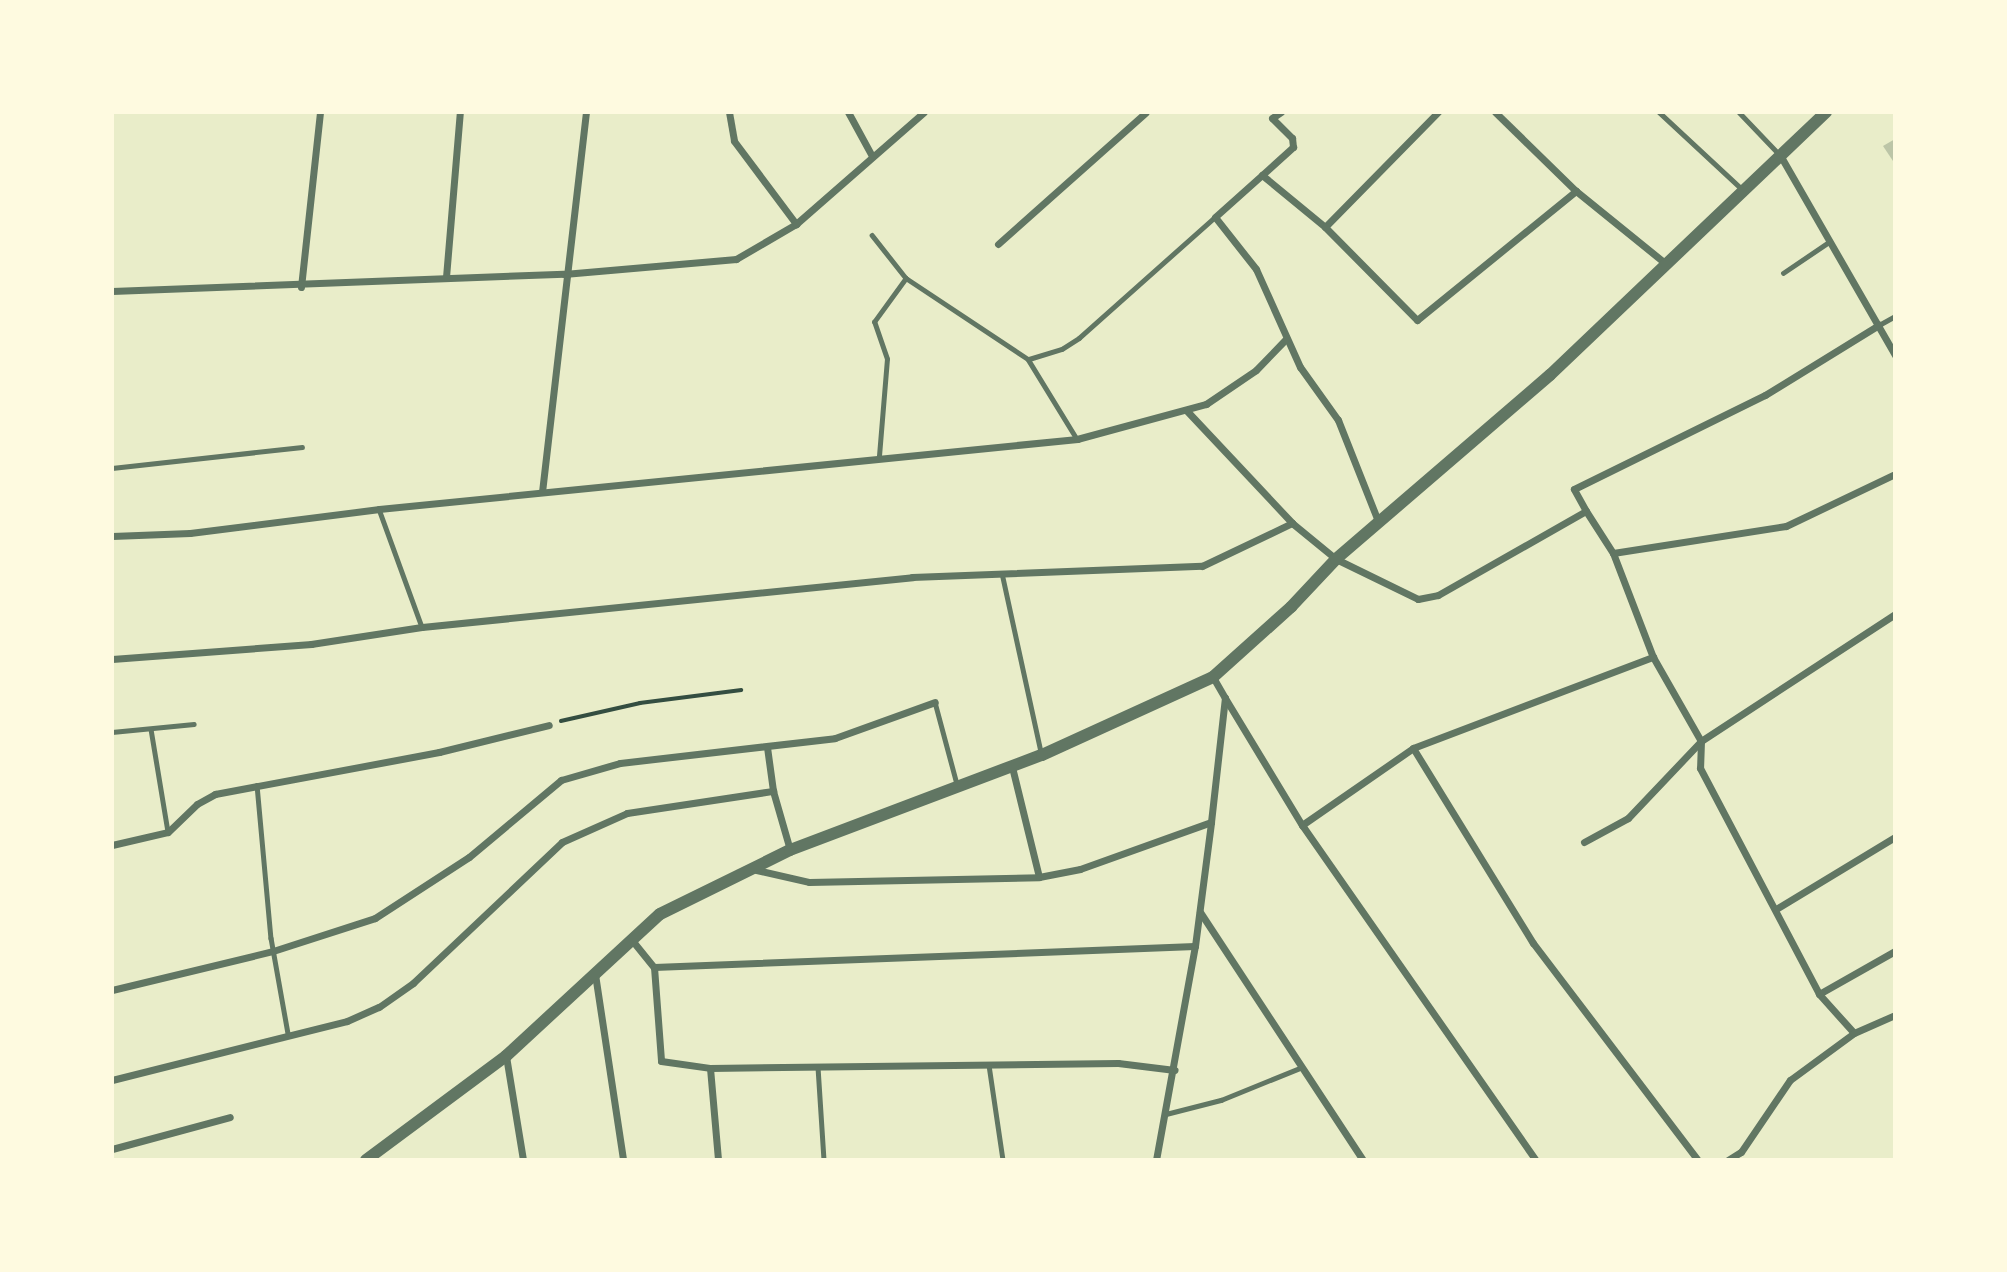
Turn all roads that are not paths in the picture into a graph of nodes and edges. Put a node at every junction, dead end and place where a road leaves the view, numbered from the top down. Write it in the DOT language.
graph roads {
  1 [pos="320,112"];
  2 [pos="460,112"];
  3 [pos="586,112"];
  4 [pos="729,112"];
  5 [pos="848,112"];
  6 [pos="924,112"];
  7 [pos="1146,112"];
  8 [pos="1281,112"];
  9 [pos="1437,112"];
  10 [pos="1495,112"];
  11 [pos="1659,112"];
  12 [pos="1739,112"];
  13 [pos="1826,112"];
  14 [pos="1269,115"];
  15 [pos="1780,154"];
  16 [pos="872,156"];
  17 [pos="1262,175"];
  18 [pos="1742,189"];
  19 [pos="1576,191"];
  20 [pos="1215,217"];
  21 [pos="796,224"];
  22 [pos="1325,227"];
  23 [pos="872,235"];
  24 [pos="1829,242"];
  25 [pos="998,244"];
  26 [pos="1665,263"];
  27 [pos="564,274"];
  28 [pos="1783,274"];
  29 [pos="446,277"];
  30 [pos="906,278"];
  31 [pos="301,287"];
  32 [pos="112,291"];
  33 [pos="1895,316"];
  34 [pos="1879,325"];
  35 [pos="1285,340"];
  36 [pos="1895,355"];
  37 [pos="1028,359"];
  38 [pos="1187,411"];
  39 [pos="1077,439"];
  40 [pos="302,447"];
  41 [pos="879,456"];
  42 [pos="112,468"];
  43 [pos="1895,474"];
  44 [pos="542,492"];
  45 [pos="379,509"];
  46 [pos="1586,511"];
  47 [pos="1378,521"];
  48 [pos="1292,523"];
  49 [pos="112,536"];
  50 [pos="1613,553"];
  51 [pos="1336,558"];
  52 [pos="1002,572"];
  53 [pos="1895,614"];
  54 [pos="422,627"];
  55 [pos="1653,657"];
  56 [pos="112,659"];
  57 [pos="1213,677"];
  58 [pos="1225,698"];
  59 [pos="935,702"];
  60 [pos="194,724"];
  61 [pos="549,725"];
  62 [pos="152,729"];
  63 [pos="112,732"];
  64 [pos="1701,741"];
  65 [pos="767,747"];
  66 [pos="1413,748"];
  67 [pos="1042,755"];
  68 [pos="1012,767"];
  69 [pos="257,785"];
  70 [pos="958,789"];
  71 [pos="773,792"];
  72 [pos="1211,822"];
  73 [pos="1302,824"];
  74 [pos="168,832"];
  75 [pos="1895,837"];
  76 [pos="1584,842"];
  77 [pos="112,845"];
  78 [pos="790,850"];
  79 [pos="748,868"];
  80 [pos="1039,877"];
  81 [pos="1776,909"];
  82 [pos="1200,911"];
  83 [pos="631,939"];
  84 [pos="1195,946"];
  85 [pos="273,951"];
  86 [pos="1895,951"];
  87 [pos="654,967"];
  88 [pos="595,973"];
  89 [pos="112,990"];
  90 [pos="1819,994"];
  91 [pos="1895,1015"];
  92 [pos="288,1033"];
  93 [pos="1854,1033"];
  94 [pos="506,1055"];
  95 [pos="989,1064"];
  96 [pos="818,1067"];
  97 [pos="710,1068"];
  98 [pos="1300,1068"];
  99 [pos="1175,1070"];
  100 [pos="112,1080"];
  101 [pos="1166,1114"];
  102 [pos="230,1117"];
  103 [pos="112,1149"];
  104 [pos="366,1160"];
  105 [pos="523,1160"];
  106 [pos="623,1160"];
  107 [pos="718,1160"];
  108 [pos="824,1160"];
  109 [pos="1003,1160"];
  110 [pos="1156,1160"];
  111 [pos="1363,1160"];
  112 [pos="1536,1160"];
  113 [pos="1698,1160"];
  114 [pos="1728,1160"];
  1 -- 31 [label="street"];
  2 -- 29 [label="street"];
  3 -- 27 [label="street"];
  4 -- 21 [label="street"];
  5 -- 16 [label="street"];
  6 -- 16 [label="street"];
  7 -- 25 [label="street"];
  8 -- 14 [label="street"];
  9 -- 22 [label="street"];
  10 -- 19 [label="street"];
  11 -- 18 [label="lane"];
  12 -- 15 [label="lane"];
  13 -- 15 [label="street"];
  14 -- 17 [label="street"];
  15 -- 18 [label="street"];
  15 -- 24 [label="street"];
  16 -- 21 [label="street"];
  17 -- 20 [label="street"];
  17 -- 22 [label="street"];
  18 -- 26 [label="street"];
  19 -- 22 [label="street"];
  19 -- 26 [label="street"];
  20 -- 35 [label="street"];
  20 -- 37 [label="lane"];
  21 -- 27 [label="street"];
  23 -- 30 [label="lane"];
  24 -- 28 [label="lane"];
  24 -- 34 [label="street"];
  26 -- 47 [label="street"];
  27 -- 29 [label="street"];
  27 -- 44 [label="street"];
  29 -- 31 [label="street"];
  30 -- 37 [label="lane"];
  30 -- 41 [label="lane"];
  31 -- 32 [label="street"];
  33 -- 34 [label="lane"];
  34 -- 36 [label="street"];
  34 -- 46 [label="street"];
  35 -- 38 [label="street"];
  35 -- 47 [label="street"];
  37 -- 39 [label="lane"];
  38 -- 39 [label="street"];
  38 -- 48 [label="street"];
  39 -- 41 [label="street"];
  40 -- 42 [label="lane"];
  41 -- 44 [label="street"];
  43 -- 50 [label="street"];
  44 -- 45 [label="street"];
  45 -- 49 [label="street"];
  45 -- 54 [label="lane"];
  46 -- 50 [label="street"];
  46 -- 51 [label="street"];
  47 -- 51 [label="street"];
  48 -- 51 [label="street"];
  48 -- 52 [label="street"];
  50 -- 55 [label="street"];
  51 -- 57 [label="street"];
  52 -- 54 [label="street"];
  52 -- 67 [label="lane"];
  53 -- 64 [label="street"];
  54 -- 56 [label="street"];
  55 -- 64 [label="street"];
  55 -- 66 [label="street"];
  57 -- 58 [label="street"];
  57 -- 67 [label="street"];
  58 -- 72 [label="street"];
  58 -- 73 [label="street"];
  59 -- 65 [label="street"];
  59 -- 70 [label="lane"];
  60 -- 62 [label="lane"];
  61 -- 69 [label="street"];
  62 -- 63 [label="lane"];
  62 -- 74 [label="lane"];
  64 -- 76 [label="street"];
  64 -- 81 [label="street"];
  65 -- 71 [label="street"];
  65 -- 85 [label="street"];
  66 -- 73 [label="street"];
  66 -- 113 [label="street"];
  67 -- 68 [label="street"];
  68 -- 70 [label="street"];
  68 -- 80 [label="street"];
  69 -- 74 [label="street"];
  69 -- 85 [label="lane"];
  70 -- 78 [label="street"];
  71 -- 78 [label="street"];
  71 -- 92 [label="street"];
  72 -- 80 [label="street"];
  72 -- 82 [label="street"];
  73 -- 112 [label="street"];
  74 -- 77 [label="street"];
  75 -- 81 [label="street"];
  78 -- 79 [label="street"];
  79 -- 80 [label="street"];
  79 -- 83 [label="street"];
  81 -- 90 [label="street"];
  82 -- 84 [label="street"];
  82 -- 98 [label="street"];
  83 -- 87 [label="street"];
  83 -- 88 [label="street"];
  84 -- 87 [label="street"];
  84 -- 99 [label="street"];
  85 -- 89 [label="street"];
  85 -- 92 [label="lane"];
  86 -- 90 [label="street"];
  87 -- 97 [label="street"];
  88 -- 94 [label="street"];
  88 -- 106 [label="street"];
  90 -- 93 [label="street"];
  91 -- 93 [label="street"];
  92 -- 100 [label="street"];
  93 -- 114 [label="street"];
  94 -- 104 [label="street"];
  94 -- 105 [label="street"];
  95 -- 96 [label="street"];
  95 -- 99 [label="street"];
  95 -- 109 [label="lane"];
  96 -- 97 [label="street"];
  96 -- 108 [label="lane"];
  97 -- 107 [label="street"];
  98 -- 101 [label="lane"];
  98 -- 111 [label="street"];
  99 -- 101 [label="street"];
  101 -- 110 [label="street"];
  102 -- 103 [label="street"];
}
